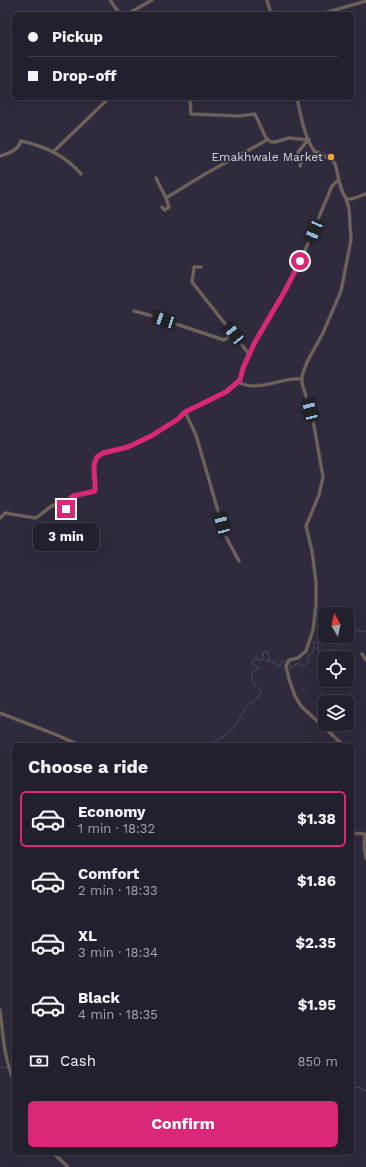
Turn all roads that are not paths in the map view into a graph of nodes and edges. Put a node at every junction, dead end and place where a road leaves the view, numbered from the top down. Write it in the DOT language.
graph roads {
  1 [pos="110,0"];
  2 [pos="152,0"];
  3 [pos="267,0"];
  4 [pos="366,1"];
  5 [pos="118,12"];
  6 [pos="131,12"];
  7 [pos="271,12"];
  8 [pos="328,12"];
  9 [pos="108,100"];
  10 [pos="190,100"];
  11 [pos="298,100"];
  12 [pos="268,140"];
  13 [pos="308,140"];
  14 [pos="53,152"];
  15 [pos="0,156"];
  16 [pos="300,166"];
  17 [pos="81,174"];
  18 [pos="156,178"];
  19 [pos="338,179"];
  20 [pos="366,194"];
  21 [pos="345,196"];
  22 [pos="166,198"];
  23 [pos="162,207"];
  24 [pos="201,267"];
  25 [pos="134,312"];
  26 [pos="234,334"];
  27 [pos="249,354"];
  28 [pos="302,379"];
  29 [pos="238,382"];
  30 [pos="185,412"];
  31 [pos="0,518"];
  32 [pos="239,561"];
  33 [pos="362,654"];
  34 [pos="366,660"];
  35 [pos="0,713"];
  36 [pos="75,743"];
  37 [pos="341,743"];
  38 [pos="354,833"];
  39 [pos="366,834"];
  40 [pos="366,859"];
  41 [pos="0,1010"];
  42 [pos="12,1076"];
  43 [pos="55,1155"];
  44 [pos="68,1167"];
  1 -- 5 [label="street"];
  2 -- 6 [label="street"];
  3 -- 7 [label="street"];
  4 -- 8 [label="street"];
  9 -- 14 [label="street"];
  10 -- 12 [label="street"];
  11 -- 13 [label="street"];
  12 -- 13 [label="street"];
  12 -- 22 [label="street"];
  13 -- 16 [label="street"];
  13 -- 19 [label="street"];
  14 -- 15 [label="street"];
  14 -- 17 [label="street"];
  18 -- 22 [label="street"];
  19 -- 21 [label="street"];
  19 -- 27 [label="street"];
  20 -- 21 [label="street"];
  21 -- 28 [label="street"];
  22 -- 23 [label="street"];
  24 -- 26 [label="street"];
  25 -- 26 [label="street"];
  26 -- 27 [label="street"];
  27 -- 29 [label="street"];
  28 -- 29 [label="street"];
  28 -- 37 [label="street"];
  29 -- 30 [label="street"];
  30 -- 31 [label="street"];
  30 -- 32 [label="street"];
  33 -- 34 [label="street"];
  35 -- 36 [label="street"];
  38 -- 39 [label="street"];
  39 -- 40 [label="street"];
  41 -- 42 [label="street"];
  43 -- 44 [label="street"];
}
